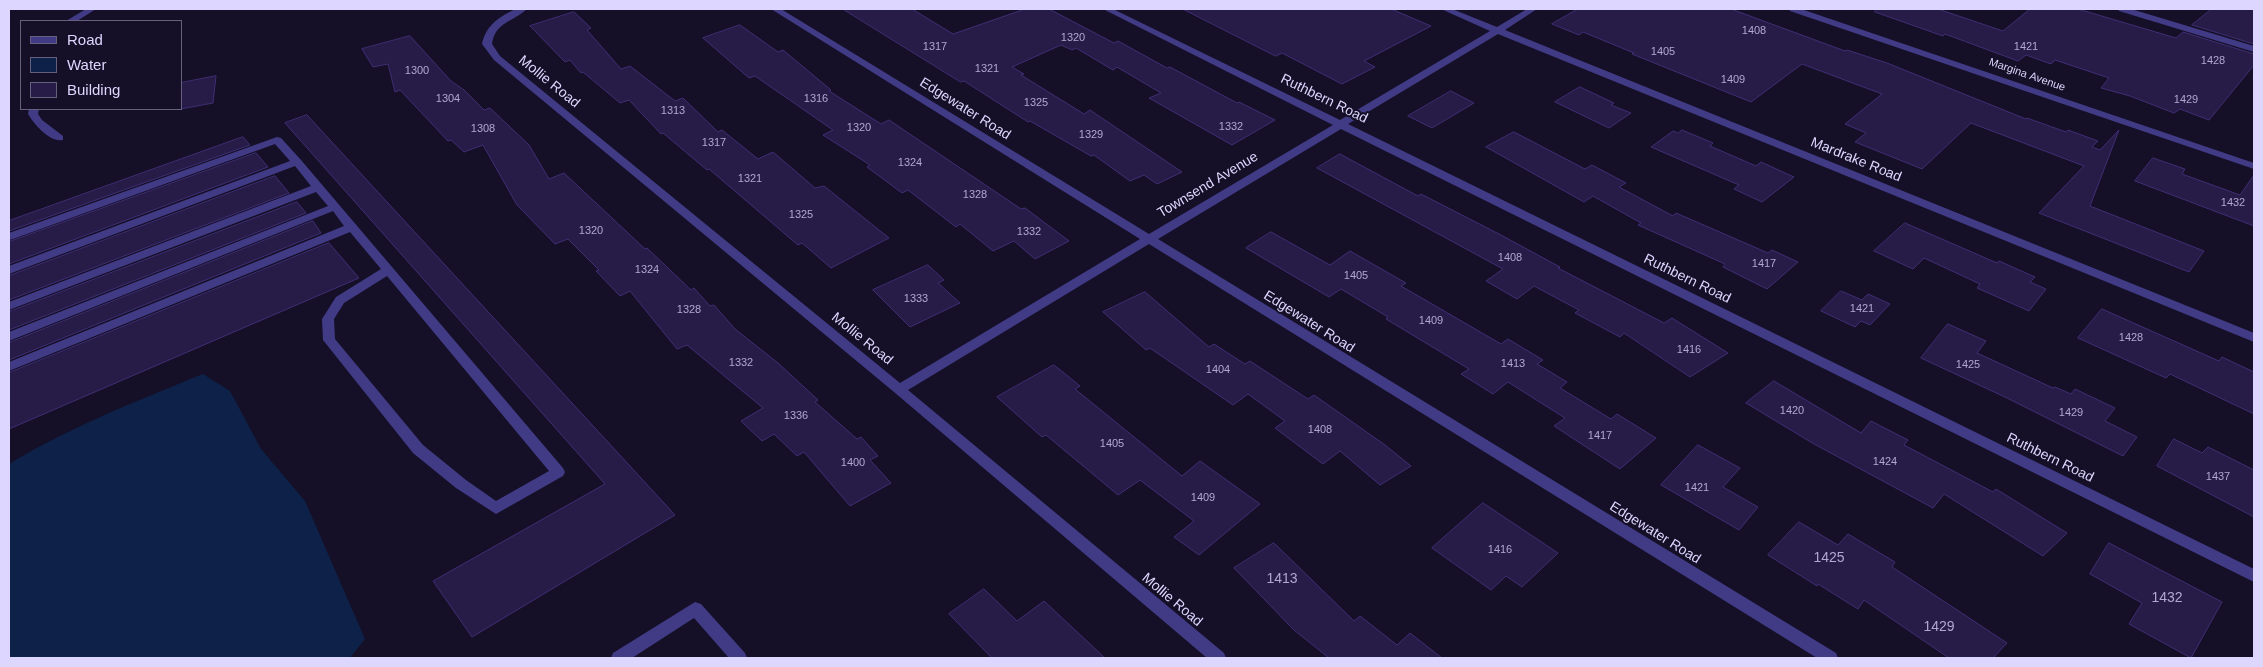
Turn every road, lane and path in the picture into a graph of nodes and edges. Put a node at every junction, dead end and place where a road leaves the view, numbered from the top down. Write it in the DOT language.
graph roads {
  1 [pos="92,9"];
  2 [pos="523,9"];
  3 [pos="775,9"];
  4 [pos="1106,9"];
  5 [pos="1445,9"];
  6 [pos="1533,9"];
  7 [pos="1793,9"];
  8 [pos="2122,9"];
  9 [pos="72,20"];
  10 [pos="1498,30"];
  11 [pos="2254,49"];
  12 [pos="34,110"];
  13 [pos="1340,124"];
  14 [pos="59,138"];
  15 [pos="297,162"];
  16 [pos="2254,166"];
  17 [pos="318,187"];
  18 [pos="334,207"];
  19 [pos="351,227"];
  20 [pos="9,237"];
  21 [pos="1146,239"];
  22 [pos="9,270"];
  23 [pos="388,270"];
  24 [pos="9,306"];
  25 [pos="9,337"];
  26 [pos="2254,338"];
  27 [pos="9,367"];
  28 [pos="899,389"];
  29 [pos="2254,576"];
  30 [pos="619,658"];
  31 [pos="739,658"];
  32 [pos="1218,658"];
  33 [pos="1830,658"];
  1 -- 9 [label="street"];
  2 -- 28 [label="street, Mollie Road"];
  3 -- 21 [label="street, Edgewater Road"];
  4 -- 13 [label="street, Ruthbern Road"];
  5 -- 10 [label="street, Mardrake Road"];
  6 -- 10 [label="street, Townsend Avenue"];
  7 -- 16 [label="street, Margina Avenue"];
  8 -- 11 [label="street"];
  10 -- 13 [label="street, Townsend Avenue"];
  10 -- 26 [label="street, Mardrake Road"];
  12 -- 14 [label="street"];
  13 -- 21 [label="street, Townsend Avenue"];
  13 -- 29 [label="street, Ruthbern Road"];
  15 -- 17 [label="street"];
  15 -- 20 [label="street"];
  15 -- 22 [label="street"];
  17 -- 18 [label="street"];
  17 -- 24 [label="street"];
  18 -- 19 [label="street"];
  18 -- 25 [label="street"];
  19 -- 23 [label="street"];
  19 -- 27 [label="street"];
  21 -- 28 [label="street, Townsend Avenue"];
  21 -- 33 [label="street, Edgewater Road"];
  23 -- 23 [label="street"];
  28 -- 32 [label="street, Mollie Road"];
  30 -- 31 [label="street"];
}
